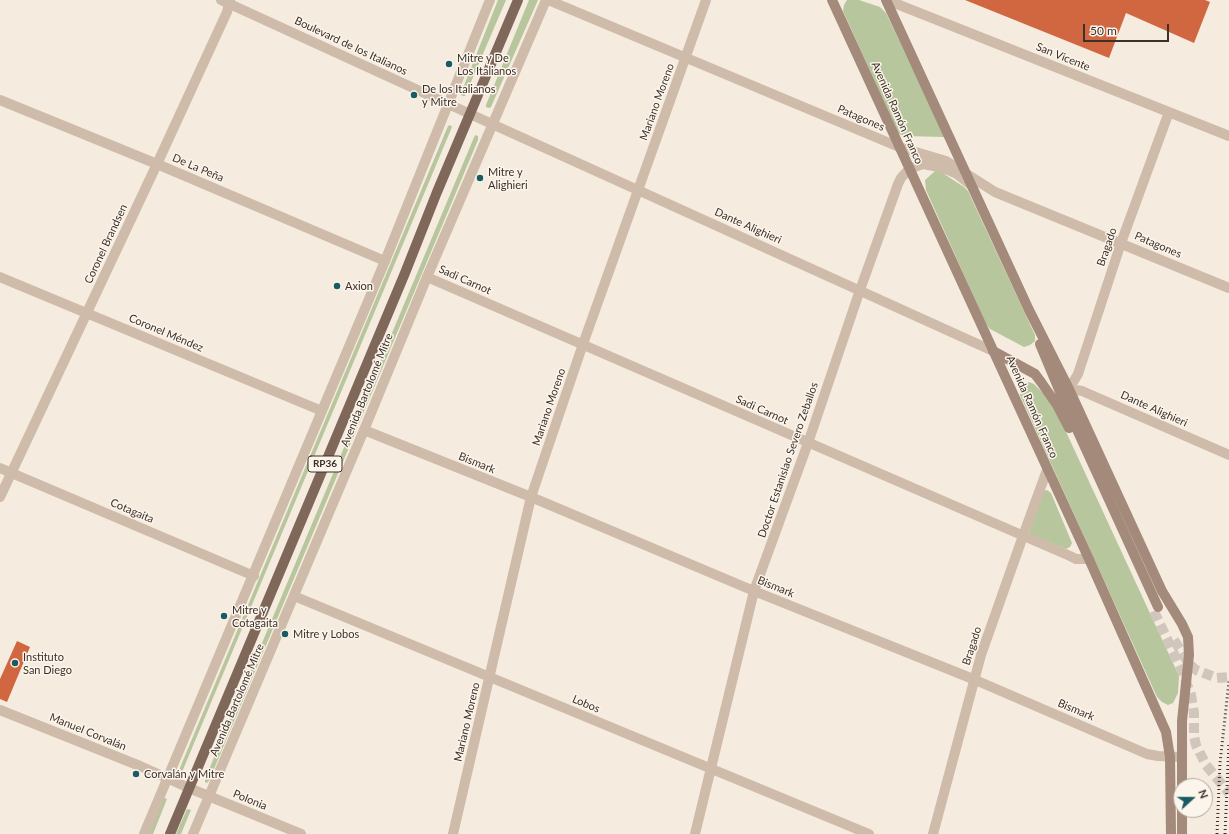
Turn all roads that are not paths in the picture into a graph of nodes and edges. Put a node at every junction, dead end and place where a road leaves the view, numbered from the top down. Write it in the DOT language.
graph roads {
  1 [pos="490,0"];
  2 [pos="518,0"];
  3 [pos="547,0"];
  4 [pos="706,0"];
  5 [pos="832,0"];
  6 [pos="887,0"];
  7 [pos="227,1"];
  8 [pos="685,58"];
  9 [pos="0,100"];
  10 [pos="448,104"];
  11 [pos="1169,112"];
  12 [pos="470,115"];
  13 [pos="492,124"];
  14 [pos="1229,136"];
  15 [pos="899,148"];
  16 [pos="157,164"];
  17 [pos="909,168"];
  18 [pos="966,173"];
  19 [pos="971,185"];
  20 [pos="638,190"];
  21 [pos="1121,243"];
  22 [pos="385,261"];
  23 [pos="0,277"];
  24 [pos="427,277"];
  25 [pos="1229,288"];
  26 [pos="860,290"];
  27 [pos="1029,310"];
  28 [pos="86,313"];
  29 [pos="583,344"];
  30 [pos="993,351"];
  31 [pos="1069,389"];
  32 [pos="322,411"];
  33 [pos="364,430"];
  34 [pos="808,443"];
  35 [pos="1229,455"];
  36 [pos="0,468"];
  37 [pos="1047,470"];
  38 [pos="11,473"];
  39 [pos="0,497"];
  40 [pos="531,498"];
  41 [pos="1022,536"];
  42 [pos="1089,559"];
  43 [pos="254,576"];
  44 [pos="754,592"];
  45 [pos="294,596"];
  46 [pos="490,677"];
  47 [pos="974,679"];
  48 [pos="0,710"];
  49 [pos="1170,757"];
  50 [pos="1181,757"];
  51 [pos="712,769"];
  52 [pos="167,778"];
  53 [pos="1182,778"];
  54 [pos="189,788"];
  55 [pos="209,796"];
  56 [pos="1182,818"];
  57 [pos="144,834"];
  58 [pos="170,834"];
  59 [pos="193,834"];
  60 [pos="301,834"];
  61 [pos="453,834"];
  62 [pos="695,834"];
  63 [pos="869,834"];
  64 [pos="933,834"];
  65 [pos="1171,834"];
  66 [pos="1182,834"];
  1 -- 10 [label="street"];
  2 -- 12 [label="main road, Avenida Bartolomé Mitre / RP36"];
  3 -- 8 [label="street, Patagones"];
  3 -- 13 [label="street, Avenida Bartolomé Mitre"];
  4 -- 8 [label="street, Mariano Moreno"];
  5 -- 15 [label="main road, Avenida Ramón Franco"];
  6 -- 11 [label="street, San Vicente"];
  6 -- 18 [label="main road"];
  7 -- 10 [label="street, Boulevard de los Italianos"];
  7 -- 16 [label="street, Coronel Brandsen"];
  8 -- 15 [label="street, Patagones"];
  8 -- 20 [label="street, Mariano Moreno"];
  9 -- 16 [label="street, De La Peña"];
  10 -- 12 [label="street, Boulevard de los Italianos"];
  10 -- 22 [label="street"];
  11 -- 14 [label="street, San Vicente"];
  11 -- 21 [label="street, Bragado"];
  12 -- 13 [label="street, Boulevard de los Italianos"];
  12 -- 54 [label="main road, Avenida Bartolomé Mitre / RP36"];
  13 -- 20 [label="street, Dante Alighieri"];
  13 -- 24 [label="street, Avenida Bartolomé Mitre"];
  15 -- 17 [label="main road, Avenida Ramón Franco"];
  15 -- 18 [label="street, Patagones"];
  16 -- 22 [label="street, De La Peña"];
  16 -- 28 [label="street, Coronel Brandsen"];
  17 -- 19 [label="street"];
  17 -- 26 [label="street, Doctor Estanislao Severo Zeballos"];
  17 -- 30 [label="main road, Avenida Ramón Franco"];
  18 -- 19 [label="main road"];
  18 -- 21 [label="street, Patagones"];
  19 -- 27 [label="main road"];
  20 -- 26 [label="street, Dante Alighieri"];
  20 -- 29 [label="street, Mariano Moreno"];
  21 -- 25 [label="street, Patagones"];
  21 -- 31 [label="street, Bragado"];
  22 -- 32 [label="street"];
  23 -- 28 [label="street, Coronel Méndez"];
  24 -- 29 [label="street, Sadi Carnot"];
  24 -- 33 [label="street, Avenida Bartolomé Mitre"];
  26 -- 30 [label="street, Dante Alighieri"];
  26 -- 34 [label="street, Doctor Estanislao Severo Zeballos"];
  27 -- 30 [label="main road"];
  27 -- 31 [label="main road"];
  28 -- 32 [label="street, Coronel Méndez"];
  28 -- 38 [label="street, Coronel Brandsen"];
  29 -- 34 [label="street, Sadi Carnot"];
  29 -- 40 [label="street, Mariano Moreno"];
  30 -- 37 [label="main road, Avenida Ramón Franco"];
  31 -- 35 [label="street, Dante Alighieri"];
  31 -- 50 [label="main road"];
  32 -- 43 [label="street"];
  33 -- 40 [label="street, Bismark"];
  33 -- 45 [label="street, Avenida Bartolomé Mitre"];
  34 -- 41 [label="street, Sadi Carnot"];
  34 -- 44 [label="street, Doctor Estanislao Severo Zeballos"];
  36 -- 38 [label="street, Cotagaita"];
  37 -- 41 [label="street, Bragado"];
  37 -- 42 [label="main road, Avenida Ramón Franco"];
  38 -- 39 [label="street, Coronel Brandsen"];
  38 -- 43 [label="street, Cotagaita"];
  40 -- 44 [label="street, Bismark"];
  40 -- 46 [label="street, Mariano Moreno"];
  41 -- 42 [label="street, Sadi Carnot"];
  41 -- 47 [label="street, Bragado"];
  42 -- 49 [label="main road, Avenida Ramón Franco"];
  43 -- 52 [label="street"];
  44 -- 47 [label="street, Bismark"];
  44 -- 51 [label="street, Doctor Estanislao Severo Zeballos"];
  45 -- 46 [label="street, Lobos"];
  45 -- 55 [label="street, Avenida Bartolomé Mitre"];
  46 -- 51 [label="street, Lobos"];
  46 -- 61 [label="street, Mariano Moreno"];
  47 -- 49 [label="street, Bismark"];
  47 -- 64 [label="street, Bragado"];
  48 -- 52 [label="street, Manuel Corvalán"];
  49 -- 50 [label="street, Bismark"];
  49 -- 65 [label="main road, Avenida Ramón Franco"];
  50 -- 53 [label="main road"];
  51 -- 62 [label="street, Doctor Estanislao Severo Zeballos"];
  51 -- 63 [label="street, Lobos"];
  52 -- 54 [label="street, Polonia"];
  52 -- 57 [label="street"];
  54 -- 55 [label="street, Polonia"];
  54 -- 58 [label="main road, Avenida Bartolomé Mitre / RP36"];
  55 -- 59 [label="street, Avenida Bartolomé Mitre"];
  55 -- 60 [label="street, Polonia"];
  56 -- 66 [label="main road"];
}
